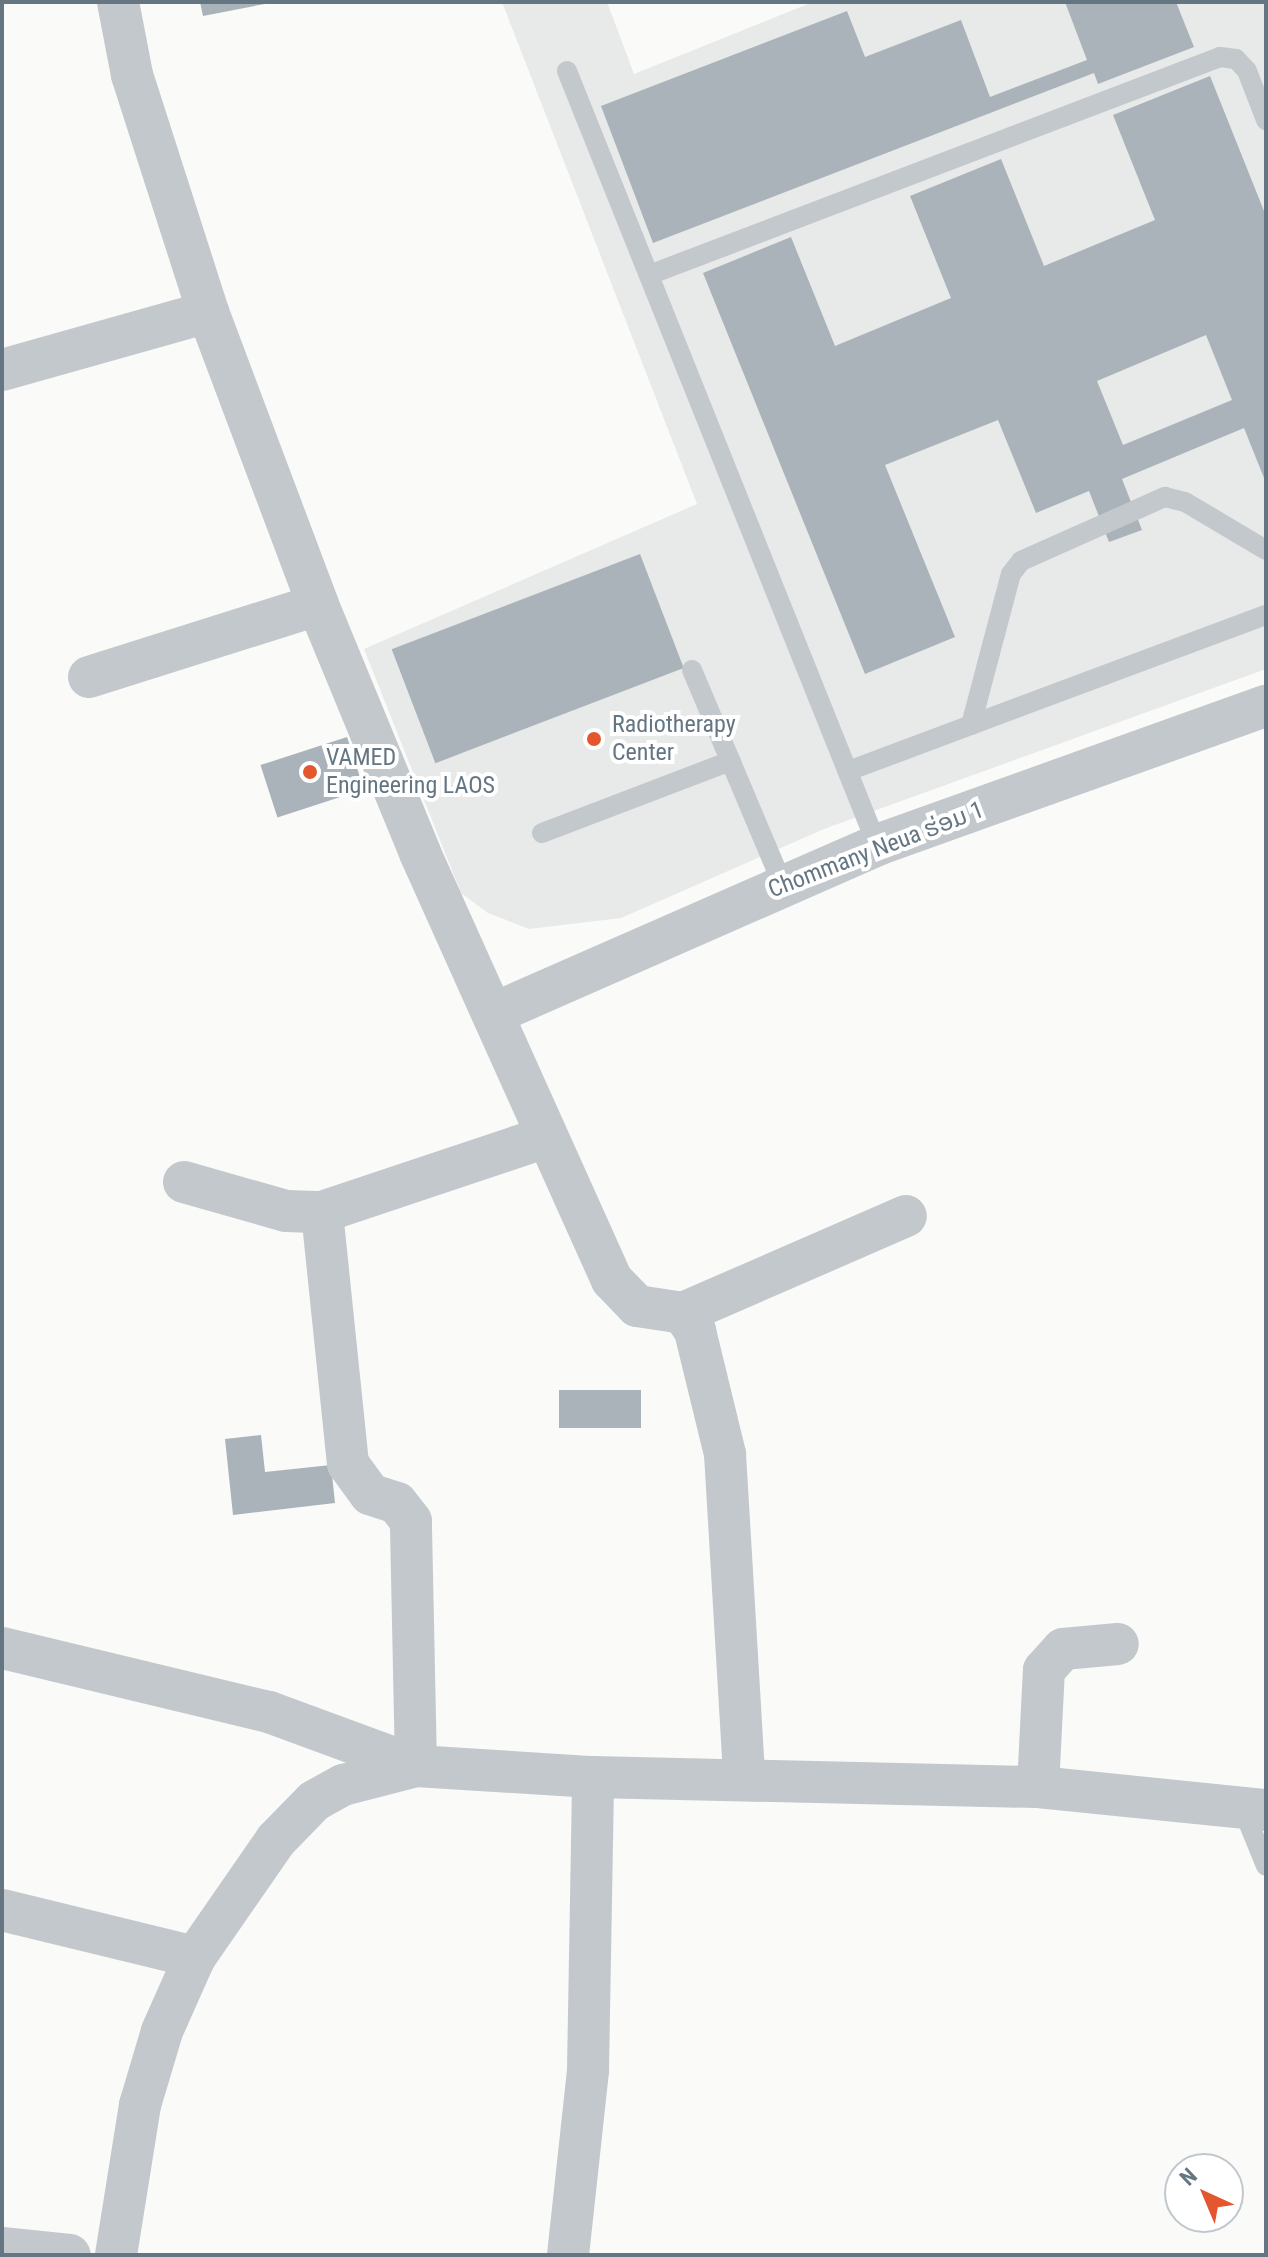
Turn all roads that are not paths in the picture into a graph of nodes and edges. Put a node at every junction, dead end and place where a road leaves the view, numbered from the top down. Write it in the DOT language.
graph roads {
  1 [pos="118,2"];
  2 [pos="567,71"];
  3 [pos="1266,120"];
  4 [pos="649,275"];
  5 [pos="208,312"];
  6 [pos="2,370"];
  7 [pos="1266,550"];
  8 [pos="318,605"];
  9 [pos="1266,615"];
  10 [pos="692,670"];
  11 [pos="89,677"];
  12 [pos="1266,706"];
  13 [pos="971,725"];
  14 [pos="731,761"];
  15 [pos="848,771"];
  16 [pos="542,833"];
  17 [pos="877,845"];
  18 [pos="783,885"];
  19 [pos="495,1013"];
  20 [pos="546,1137"];
  21 [pos="184,1182"];
  22 [pos="322,1212"];
  23 [pos="906,1216"];
  24 [pos="683,1313"];
  25 [pos="1118,1644"];
  26 [pos="2,1648"];
  27 [pos="416,1766"];
  28 [pos="593,1777"];
  29 [pos="744,1777"];
  30 [pos="1038,1787"];
  31 [pos="1255,1811"];
  32 [pos="1266,1866"];
  33 [pos="2,1910"];
  34 [pos="195,1957"];
  35 [pos="2,2248"];
  36 [pos="70,2255"];
  37 [pos="116,2255"];
  38 [pos="568,2255"];
  1 -- 5 [label="street"];
  2 -- 4 [label="lane"];
  3 -- 4 [label="lane"];
  4 -- 15 [label="lane"];
  5 -- 6 [label="street"];
  5 -- 8 [label="street"];
  7 -- 13 [label="lane"];
  8 -- 11 [label="street"];
  8 -- 19 [label="street"];
  9 -- 13 [label="lane"];
  10 -- 14 [label="lane"];
  12 -- 17 [label="street, Chommany Neua ຮ່ອມ 1"];
  13 -- 15 [label="lane"];
  14 -- 16 [label="lane"];
  14 -- 18 [label="lane"];
  15 -- 17 [label="lane"];
  17 -- 18 [label="street, Chommany Neua ຮ່ອມ 1"];
  18 -- 19 [label="street, Chommany Neua ຮ່ອມ 1"];
  19 -- 20 [label="street"];
  20 -- 22 [label="street"];
  20 -- 24 [label="street"];
  21 -- 22 [label="street"];
  22 -- 27 [label="street"];
  23 -- 24 [label="street"];
  24 -- 29 [label="street"];
  25 -- 30 [label="street"];
  26 -- 27 [label="street"];
  27 -- 28 [label="street"];
  27 -- 34 [label="street"];
  28 -- 29 [label="street"];
  28 -- 38 [label="street"];
  29 -- 30 [label="street"];
  30 -- 31 [label="street"];
  31 -- 32 [label="lane"];
  33 -- 34 [label="street"];
  34 -- 37 [label="street"];
  35 -- 36 [label="street"];
}
